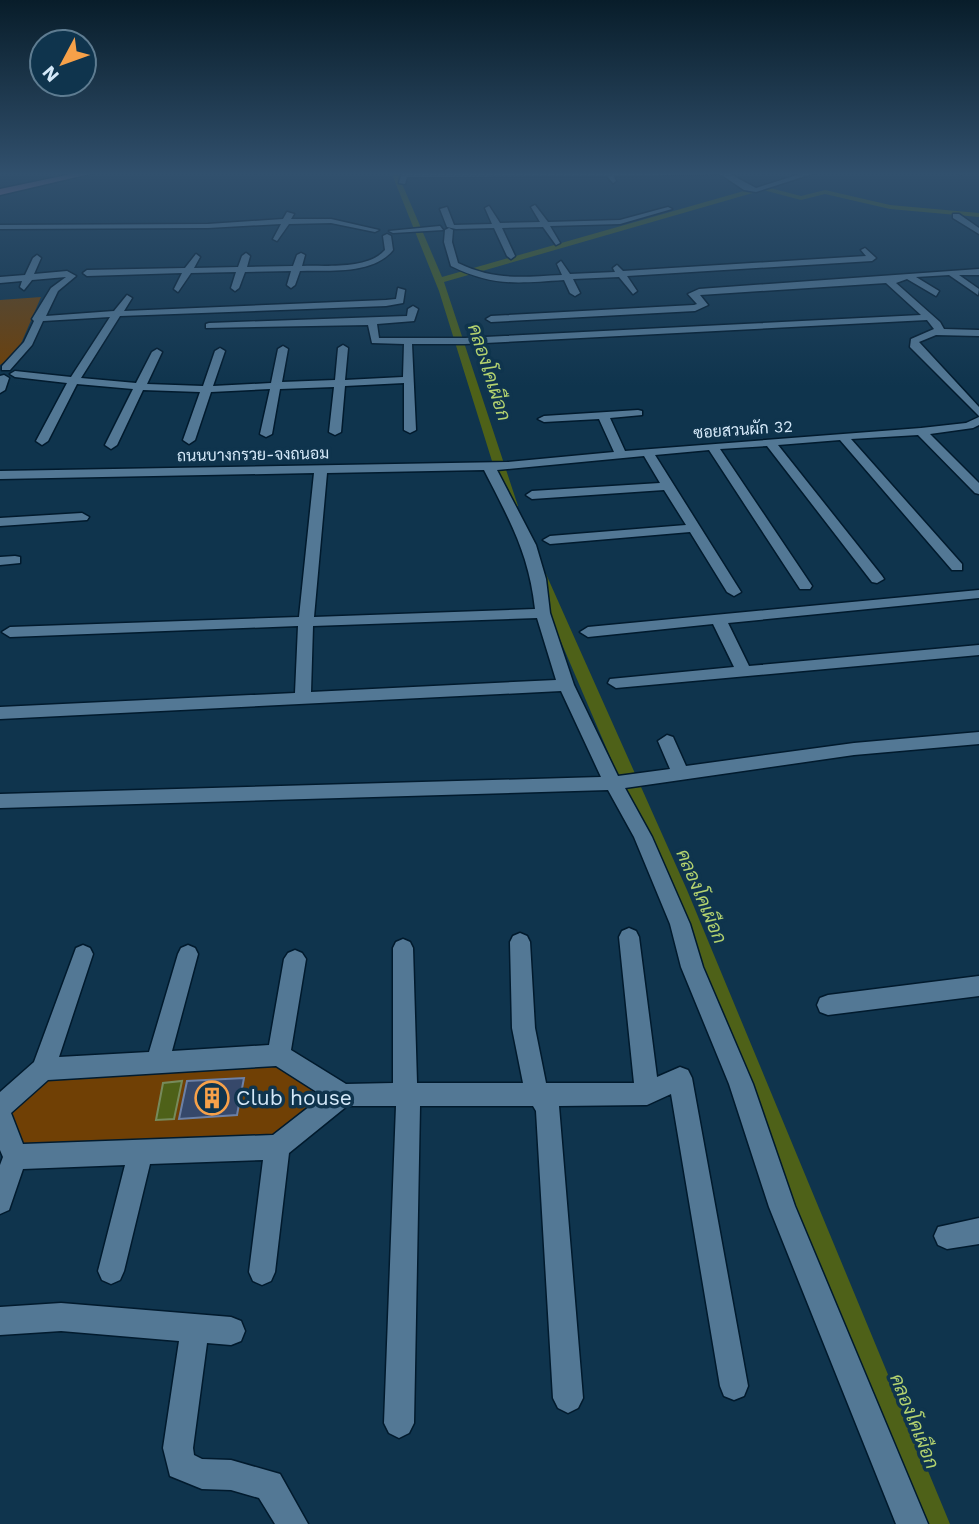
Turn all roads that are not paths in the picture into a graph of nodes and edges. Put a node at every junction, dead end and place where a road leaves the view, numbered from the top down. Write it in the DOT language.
graph roads {
  1 [pos="389,243"];
  2 [pos="450,243"];
  3 [pos="506,243"];
  4 [pos="866,250"];
  5 [pos="818,251"];
  6 [pos="301,255"];
  7 [pos="772,255"];
  8 [pos="246,256"];
  9 [pos="353,256"];
  10 [pos="511,256"];
  11 [pos="195,257"];
  12 [pos="719,257"];
  13 [pos="37,258"];
  14 [pos="89,258"];
  15 [pos="142,258"];
  16 [pos="666,260"];
  17 [pos="829,261"];
  18 [pos="612,262"];
  19 [pos="561,264"];
  20 [pos="780,264"];
  21 [pos="728,267"];
  22 [pos="295,268"];
  23 [pos="187,270"];
  24 [pos="242,270"];
  25 [pos="84,271"];
  26 [pos="349,271"];
  27 [pos="513,271"];
  28 [pos="133,272"];
  29 [pos="979,272"];
  30 [pos="621,273"];
  31 [pos="951,274"];
  32 [pos="69,275"];
  33 [pos="678,275"];
  34 [pos="857,276"];
  35 [pos="908,276"];
  36 [pos="567,277"];
  37 [pos="892,279"];
  38 [pos="0,280"];
  39 [pos="796,280"];
  40 [pos="128,281"];
  41 [pos="26,282"];
  42 [pos="743,283"];
  43 [pos="517,285"];
  44 [pos="401,290"];
  45 [pos="633,291"];
  46 [pos="978,292"];
  47 [pos="348,293"];
  48 [pos="575,293"];
  49 [pos="936,293"];
  50 [pos="127,298"];
  51 [pos="347,305"];
  52 [pos="289,306"];
  53 [pos="234,308"];
  54 [pos="413,309"];
  55 [pos="176,310"];
  56 [pos="117,315"];
  57 [pos="495,316"];
  58 [pos="929,317"];
  59 [pos="37,319"];
  60 [pos="372,322"];
  61 [pos="209,326"];
  62 [pos="937,332"];
  63 [pos="979,333"];
  64 [pos="408,346"];
  65 [pos="344,348"];
  66 [pos="284,349"];
  67 [pos="220,351"];
  68 [pos="157,352"];
  69 [pos="5,374"];
  70 [pos="74,380"];
  71 [pos="409,380"];
  72 [pos="340,384"];
  73 [pos="142,387"];
  74 [pos="275,387"];
  75 [pos="208,389"];
  76 [pos="0,390"];
  77 [pos="638,413"];
  78 [pos="979,413"];
  79 [pos="603,415"];
  80 [pos="544,419"];
  81 [pos="979,421"];
  82 [pos="410,430"];
  83 [pos="921,431"];
  84 [pos="335,432"];
  85 [pos="266,434"];
  86 [pos="843,437"];
  87 [pos="189,440"];
  88 [pos="43,441"];
  89 [pos="771,443"];
  90 [pos="111,445"];
  91 [pos="712,446"];
  92 [pos="647,452"];
  93 [pos="621,454"];
  94 [pos="497,466"];
  95 [pos="321,468"];
  96 [pos="0,475"];
  97 [pos="669,486"];
  98 [pos="979,490"];
  99 [pos="532,495"];
  100 [pos="82,517"];
  101 [pos="0,522"];
  102 [pos="695,528"];
  103 [pos="550,540"];
  104 [pos="0,561"];
  105 [pos="15,561"];
  106 [pos="957,567"];
  107 [pos="877,579"];
  108 [pos="805,586"];
  109 [pos="734,592"];
  110 [pos="979,594"];
  111 [pos="543,613"];
  112 [pos="718,619"];
  113 [pos="306,622"];
  114 [pos="10,632"];
  115 [pos="588,632"];
  116 [pos="979,650"];
  117 [pos="746,673"];
  118 [pos="616,683"];
  119 [pos="566,685"];
  120 [pos="303,698"];
  121 [pos="0,713"];
  122 [pos="979,738"];
  123 [pos="667,741"];
  124 [pos="681,775"];
  125 [pos="616,782"];
  126 [pos="0,801"];
  127 [pos="628,937"];
  128 [pos="520,942"];
  129 [pos="403,948"];
  130 [pos="83,954"];
  131 [pos="188,954"];
  132 [pos="295,959"];
  133 [pos="979,986"];
  134 [pos="828,1005"];
  135 [pos="279,1055"];
  136 [pos="158,1060"];
  137 [pos="43,1069"];
  138 [pos="405,1093"];
  139 [pos="537,1094"];
  140 [pos="647,1094"];
  141 [pos="343,1095"];
  142 [pos="0,1107"];
  143 [pos="0,1116"];
  144 [pos="277,1147"];
  145 [pos="140,1153"];
  146 [pos="15,1157"];
  147 [pos="0,1201"];
  148 [pos="979,1231"];
  149 [pos="947,1236"];
  150 [pos="111,1271"];
  151 [pos="262,1272"];
  152 [pos="0,1321"];
  153 [pos="195,1328"];
  154 [pos="231,1331"];
  155 [pos="734,1386"];
  156 [pos="568,1398"];
  157 [pos="399,1423"];
  158 [pos="292,1524"];
  159 [pos="912,1524"];
  1 -- 26 [label="street"];
  2 -- 43 [label="street"];
  3 -- 10 [label="street"];
  4 -- 17 [label="street"];
  5 -- 17 [label="street"];
  6 -- 22 [label="street"];
  7 -- 20 [label="street"];
  8 -- 24 [label="street"];
  9 -- 26 [label="street"];
  11 -- 23 [label="street"];
  12 -- 21 [label="street"];
  13 -- 41 [label="street"];
  14 -- 25 [label="street"];
  15 -- 28 [label="street"];
  16 -- 33 [label="street"];
  17 -- 20 [label="street"];
  18 -- 30 [label="street"];
  19 -- 36 [label="street"];
  20 -- 21 [label="street"];
  20 -- 39 [label="street"];
  21 -- 33 [label="street"];
  21 -- 42 [label="street"];
  22 -- 24 [label="street"];
  22 -- 26 [label="street"];
  22 -- 52 [label="street"];
  23 -- 24 [label="street"];
  23 -- 28 [label="street"];
  23 -- 55 [label="street"];
  24 -- 53 [label="street"];
  25 -- 28 [label="street"];
  25 -- 32 [label="street"];
  27 -- 43 [label="street"];
  28 -- 40 [label="street"];
  29 -- 31 [label="street"];
  30 -- 33 [label="street"];
  30 -- 36 [label="street"];
  30 -- 45 [label="street"];
  31 -- 35 [label="street"];
  31 -- 46 [label="street"];
  32 -- 41 [label="street"];
  32 -- 59 [label="street"];
  34 -- 37 [label="street"];
  35 -- 37 [label="street"];
  35 -- 49 [label="street"];
  36 -- 43 [label="street"];
  36 -- 48 [label="street"];
  37 -- 57 [label="street"];
  37 -- 58 [label="street"];
  38 -- 41 [label="street"];
  44 -- 51 [label="street"];
  47 -- 51 [label="street"];
  50 -- 56 [label="street"];
  51 -- 52 [label="street"];
  52 -- 53 [label="street"];
  53 -- 55 [label="street"];
  54 -- 60 [label="street"];
  55 -- 56 [label="street"];
  56 -- 59 [label="street"];
  56 -- 70 [label="street"];
  58 -- 60 [label="street"];
  58 -- 62 [label="street"];
  59 -- 69 [label="street"];
  60 -- 61 [label="street"];
  62 -- 63 [label="street"];
  62 -- 78 [label="street"];
  64 -- 71 [label="street"];
  65 -- 72 [label="street"];
  66 -- 74 [label="street"];
  67 -- 75 [label="street"];
  68 -- 73 [label="street"];
  69 -- 70 [label="street"];
  69 -- 76 [label="street"];
  70 -- 73 [label="street"];
  70 -- 88 [label="street"];
  71 -- 72 [label="street"];
  71 -- 82 [label="street"];
  72 -- 74 [label="street"];
  72 -- 84 [label="street"];
  73 -- 75 [label="street"];
  73 -- 90 [label="street"];
  74 -- 75 [label="street"];
  74 -- 85 [label="street"];
  75 -- 87 [label="street"];
  77 -- 79 [label="street"];
  79 -- 80 [label="street"];
  79 -- 93 [label="street"];
  81 -- 83 [label="street, ซอยสวนผัก 32"];
  83 -- 86 [label="street, ซอยสวนผัก 32"];
  83 -- 98 [label="street"];
  86 -- 89 [label="street, ซอยสวนผัก 32"];
  86 -- 106 [label="street"];
  89 -- 91 [label="street, ซอยสวนผัก 32"];
  89 -- 107 [label="street"];
  91 -- 92 [label="street, ซอยสวนผัก 32"];
  91 -- 108 [label="street"];
  92 -- 93 [label="street, ซอยสวนผัก 32"];
  92 -- 97 [label="street"];
  93 -- 94 [label="street, ซอยสวนผัก 32"];
  94 -- 95 [label="street, ถนนบางกรวย-จงถนอม"];
  94 -- 111 [label="street"];
  95 -- 96 [label="street, ถนนบางกรวย-จงถนอม"];
  95 -- 113 [label="street"];
  97 -- 99 [label="street"];
  97 -- 102 [label="street"];
  100 -- 101 [label="street"];
  102 -- 103 [label="street"];
  102 -- 109 [label="street"];
  104 -- 105 [label="street"];
  110 -- 112 [label="street"];
  111 -- 113 [label="street"];
  111 -- 119 [label="street"];
  112 -- 115 [label="street"];
  112 -- 117 [label="street"];
  113 -- 114 [label="street"];
  113 -- 120 [label="street"];
  116 -- 117 [label="street"];
  117 -- 118 [label="street"];
  119 -- 120 [label="street"];
  119 -- 125 [label="street"];
  120 -- 121 [label="street"];
  122 -- 124 [label="street"];
  123 -- 124 [label="street"];
  124 -- 125 [label="street"];
  125 -- 126 [label="street"];
  125 -- 159 [label="street"];
  127 -- 140 [label="street"];
  128 -- 139 [label="street"];
  129 -- 138 [label="street"];
  130 -- 137 [label="street"];
  131 -- 136 [label="street"];
  132 -- 135 [label="street"];
  133 -- 134 [label="street"];
  135 -- 136 [label="street"];
  135 -- 141 [label="street"];
  136 -- 137 [label="street"];
  137 -- 142 [label="street"];
  138 -- 139 [label="street"];
  138 -- 141 [label="street"];
  138 -- 157 [label="street"];
  139 -- 140 [label="street"];
  139 -- 156 [label="street"];
  140 -- 155 [label="street"];
  141 -- 144 [label="street"];
  143 -- 146 [label="street"];
  144 -- 145 [label="street"];
  144 -- 151 [label="street"];
  145 -- 146 [label="street"];
  145 -- 150 [label="street"];
  146 -- 147 [label="street"];
  148 -- 149 [label="street"];
  152 -- 153 [label="street"];
  153 -- 154 [label="street"];
  153 -- 158 [label="street"];
}
